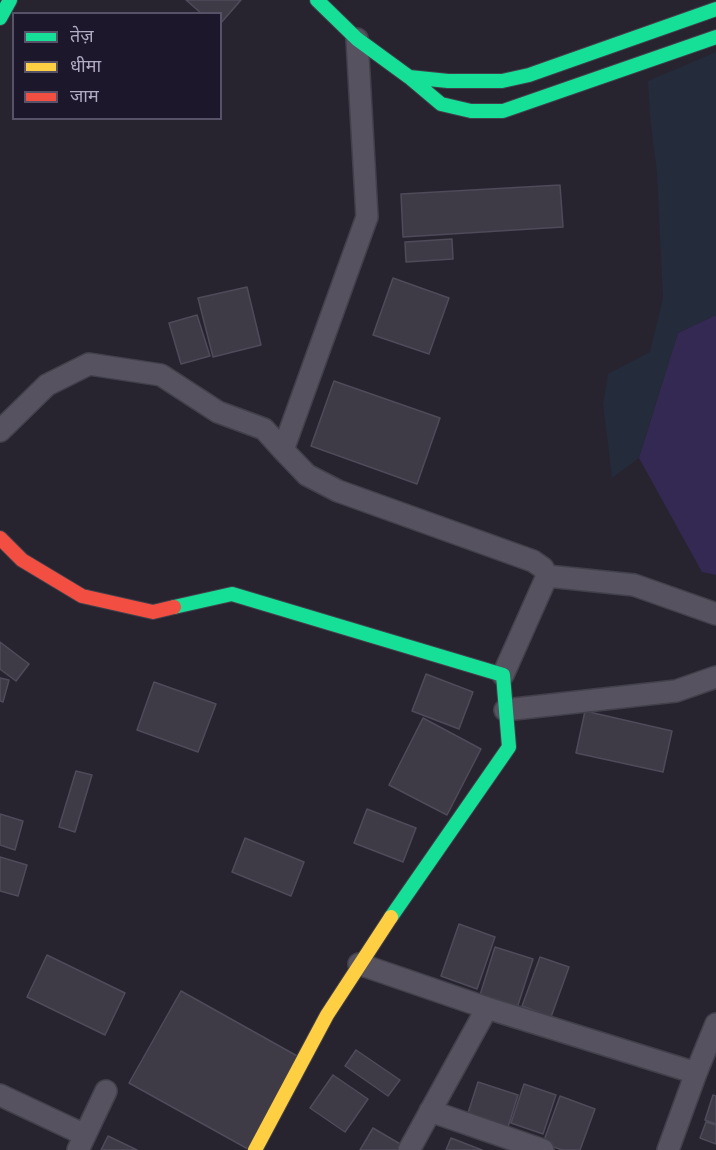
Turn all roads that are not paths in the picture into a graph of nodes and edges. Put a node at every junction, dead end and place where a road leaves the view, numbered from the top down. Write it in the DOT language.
graph roads {
  1 [pos="10,0"];
  2 [pos="317,0"];
  3 [pos="716,9"];
  4 [pos="0,18"];
  5 [pos="716,38"];
  6 [pos="357,39"];
  7 [pos="409,77"];
  8 [pos="0,430"];
  9 [pos="283,450"];
  10 [pos="0,538"];
  11 [pos="547,576"];
  12 [pos="716,614"];
  13 [pos="503,675"];
  14 [pos="716,677"];
  15 [pos="505,710"];
  16 [pos="359,964"];
  17 [pos="487,1008"];
  18 [pos="716,1024"];
  19 [pos="696,1073"];
  20 [pos="106,1091"];
  21 [pos="0,1095"];
  22 [pos="430,1110"];
  23 [pos="82,1143"];
  24 [pos="255,1150"];
  25 [pos="409,1150"];
  26 [pos="543,1150"];
  27 [pos="668,1150"];
  1 -- 4 [label="street"];
  2 -- 6 [label="street"];
  3 -- 7 [label="street"];
  5 -- 7 [label="street"];
  6 -- 7 [label="street"];
  6 -- 9 [label="street"];
  8 -- 9 [label="street"];
  9 -- 11 [label="street"];
  10 -- 13 [label="street"];
  11 -- 12 [label="street"];
  11 -- 13 [label="street"];
  13 -- 15 [label="street"];
  14 -- 15 [label="street"];
  15 -- 16 [label="street"];
  16 -- 17 [label="street"];
  16 -- 24 [label="street"];
  17 -- 19 [label="street"];
  17 -- 22 [label="street"];
  18 -- 19 [label="street"];
  19 -- 27 [label="street"];
  20 -- 23 [label="street"];
  21 -- 23 [label="street"];
  22 -- 25 [label="street"];
  22 -- 26 [label="street"];
}
